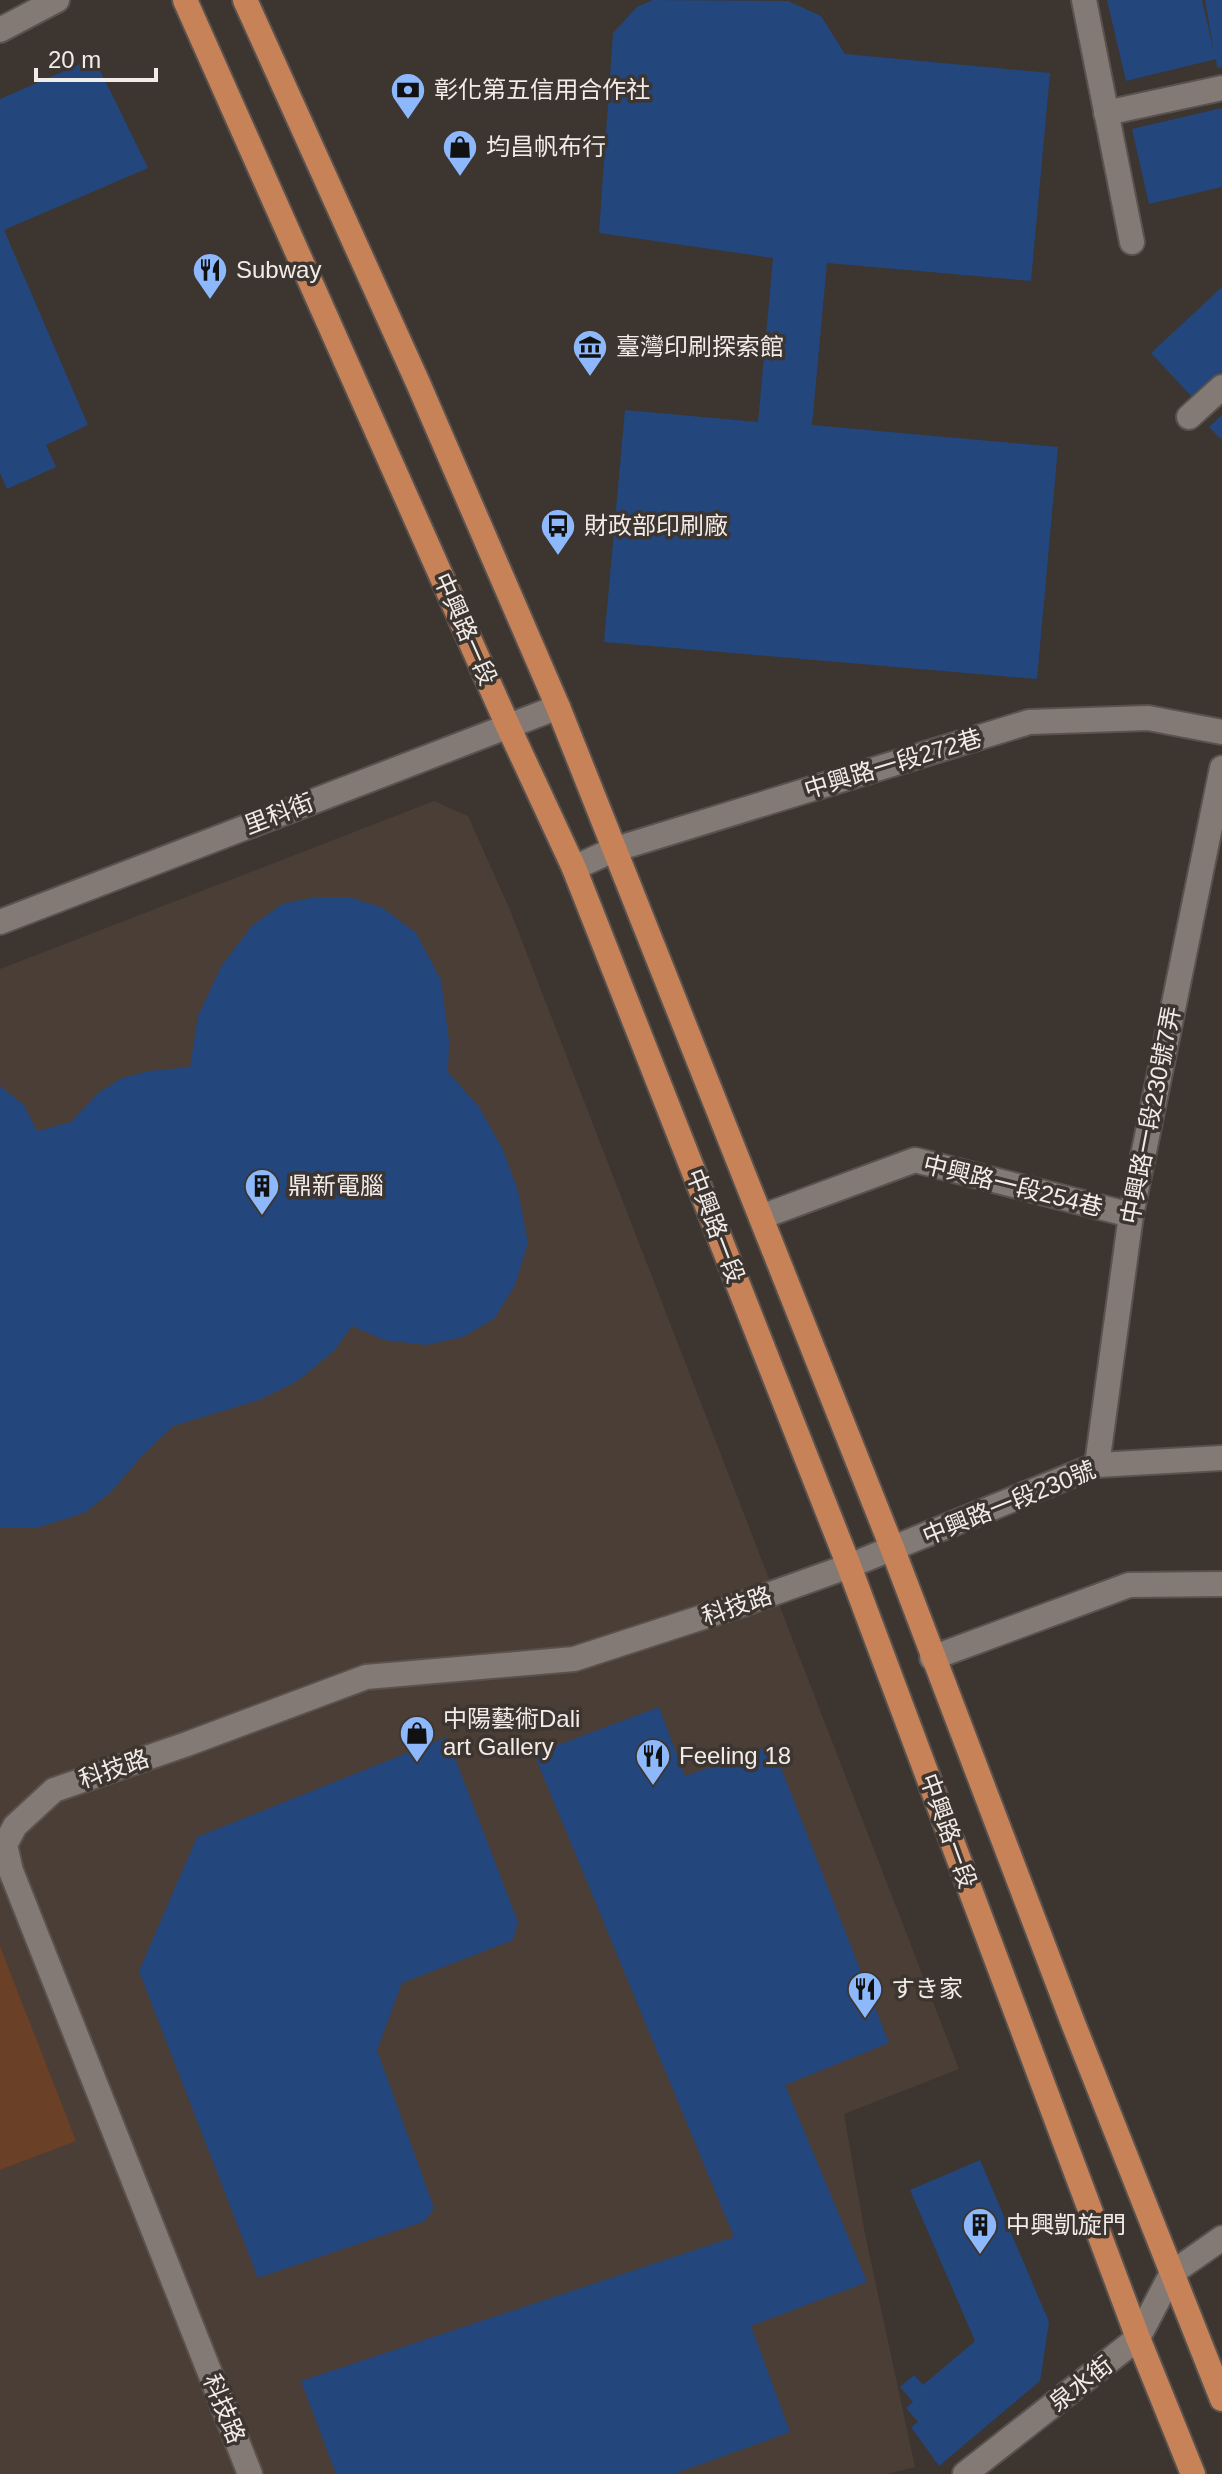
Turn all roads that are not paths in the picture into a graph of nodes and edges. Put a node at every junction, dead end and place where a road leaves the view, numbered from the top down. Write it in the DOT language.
graph roads {
  1 [pos="57,0"];
  2 [pos="185,0"];
  3 [pos="245,0"];
  4 [pos="1084,0"];
  5 [pos="0,30"];
  6 [pos="1222,88"];
  7 [pos="1106,113"];
  8 [pos="1132,242"];
  9 [pos="1222,387"];
  10 [pos="1189,417"];
  11 [pos="558,707"];
  12 [pos="508,726"];
  13 [pos="1222,732"];
  14 [pos="1222,768"];
  15 [pos="613,850"];
  16 [pos="574,868"];
  17 [pos="0,922"];
  18 [pos="1131,1215"];
  19 [pos="761,1217"];
  20 [pos="1222,1458"];
  21 [pos="1097,1465"];
  22 [pos="893,1550"];
  23 [pos="849,1566"];
  24 [pos="1222,1584"];
  25 [pos="932,1658"];
  26 [pos="1222,2238"];
  27 [pos="1172,2273"];
  28 [pos="1138,2338"];
  29 [pos="1222,2399"];
  30 [pos="968,2473"];
  31 [pos="250,2474"];
  32 [pos="1193,2474"];
  1 -- 5 [label="street"];
  2 -- 12 [label="main road, 中興路一段"];
  3 -- 11 [label="main road, 中興路一段"];
  4 -- 7 [label="street"];
  6 -- 7 [label="street"];
  7 -- 8 [label="street"];
  9 -- 10 [label="street"];
  11 -- 12 [label="street, 里科街"];
  11 -- 15 [label="main road, 中興路一段"];
  12 -- 16 [label="main road, 中興路一段"];
  12 -- 17 [label="street, 里科街"];
  13 -- 15 [label="street, 中興路一段272巷"];
  14 -- 18 [label="street, 中興路一段230號7弄"];
  15 -- 16 [label="street, 中興路一段272巷"];
  15 -- 19 [label="main road, 中興路一段"];
  16 -- 23 [label="main road, 中興路一段"];
  18 -- 19 [label="street, 中興路一段254巷"];
  18 -- 21 [label="street, 中興路一段230號7弄"];
  19 -- 22 [label="main road, 中興路一段"];
  20 -- 21 [label="street, 中興路一段230號"];
  21 -- 22 [label="street, 中興路一段230號"];
  22 -- 23 [label="street, 科技路"];
  22 -- 25 [label="main road, 中興路一段"];
  23 -- 28 [label="main road, 中興路一段"];
  23 -- 31 [label="street, 科技路"];
  24 -- 25 [label="street"];
  25 -- 27 [label="main road, 中興路一段"];
  26 -- 27 [label="street"];
  27 -- 28 [label="street, 泉水街"];
  27 -- 29 [label="main road, 中興路一段"];
  28 -- 30 [label="street, 泉水街"];
  28 -- 32 [label="main road, 中興路一段"];
}
